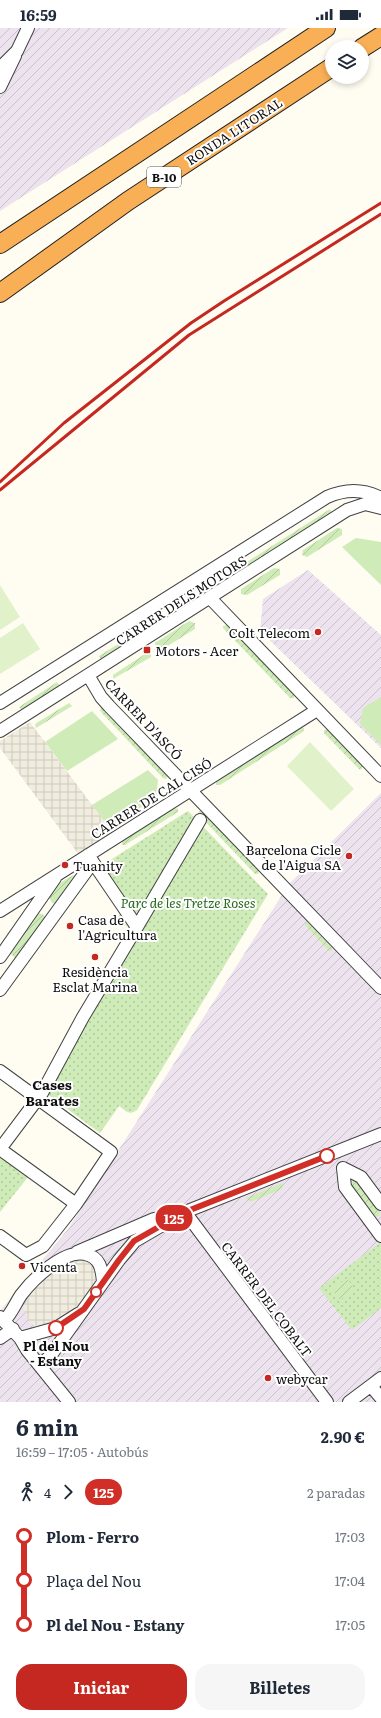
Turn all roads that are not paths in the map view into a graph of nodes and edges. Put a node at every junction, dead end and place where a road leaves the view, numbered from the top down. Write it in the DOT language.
graph roads {
  1 [pos="28,28"];
  2 [pos="326,28"];
  3 [pos="381,36"];
  4 [pos="369,44"];
  5 [pos="17,51"];
  6 [pos="0,68"];
  7 [pos="325,73"];
  8 [pos="0,87"];
  9 [pos="36,218"];
  10 [pos="0,240"];
  11 [pos="0,244"];
  12 [pos="0,293"];
  13 [pos="381,498"];
  14 [pos="381,508"];
  15 [pos="210,598"];
  16 [pos="88,675"];
  17 [pos="0,703"];
  18 [pos="317,710"];
  19 [pos="0,731"];
  20 [pos="381,776"];
  21 [pos="191,789"];
  22 [pos="200,820"];
  23 [pos="90,859"];
  24 [pos="58,874"];
  25 [pos="42,898"];
  26 [pos="0,911"];
  27 [pos="58,912"];
  28 [pos="137,927"];
  29 [pos="1,957"];
  30 [pos="16,969"];
  31 [pos="381,988"];
  32 [pos="0,990"];
  33 [pos="0,1071"];
  34 [pos="38,1100"];
  35 [pos="381,1134"];
  36 [pos="0,1149"];
  37 [pos="76,1204"];
  38 [pos="381,1204"];
  39 [pos="185,1212"];
  40 [pos="379,1228"];
  41 [pos="0,1236"];
  42 [pos="78,1252"];
  43 [pos="103,1282"];
  44 [pos="84,1309"];
  45 [pos="2,1319"];
  46 [pos="17,1334"];
  47 [pos="0,1338"];
  48 [pos="41,1365"];
  49 [pos="376,1382"];
  50 [pos="380,1400"];
  51 [pos="69,1402"];
  52 [pos="327,1402"];
  53 [pos="349,1402"];
  1 -- 5 [label="street"];
  2 -- 9 [label="highway, B-10"];
  3 -- 4 [label="highway"];
  5 -- 6 [label="street"];
  5 -- 8 [label="street"];
  7 -- 12 [label="highway, RONDA LITORAL / B-10"];
  9 -- 10 [label="highway"];
  9 -- 11 [label="highway, B-10"];
  13 -- 17 [label="street, CARRER DELS MOTORS"];
  14 -- 15 [label="street, CARRER DELS MOTORS"];
  15 -- 16 [label="street, CARRER DELS MOTORS"];
  15 -- 18 [label="street"];
  16 -- 19 [label="street, CARRER DELS MOTORS"];
  16 -- 21 [label="street, CARRER D'ASCÓ"];
  18 -- 20 [label="street"];
  18 -- 21 [label="street, CARRER DE CAL CISÓ"];
  21 -- 23 [label="street, CARRER DE CAL CISÓ"];
  21 -- 31 [label="street, CARRER D'ASCÓ"];
  22 -- 28 [label="street"];
  23 -- 24 [label="street, CARRER DE CAL CISÓ"];
  23 -- 27 [label="street"];
  23 -- 28 [label="street"];
  24 -- 25 [label="street"];
  24 -- 26 [label="street, CARRER DE CAL CISÓ"];
  25 -- 27 [label="street"];
  25 -- 29 [label="street"];
  27 -- 30 [label="street"];
  28 -- 34 [label="street"];
  29 -- 30 [label="street"];
  30 -- 32 [label="street"];
  33 -- 34 [label="street"];
  34 -- 36 [label="street"];
  34 -- 37 [label="street"];
  35 -- 39 [label="street"];
  36 -- 37 [label="street"];
  37 -- 41 [label="street"];
  38 -- 40 [label="street"];
  39 -- 42 [label="street"];
  39 -- 43 [label="street"];
  39 -- 52 [label="street, CARRER DEL COBALT"];
  42 -- 43 [label="street"];
  42 -- 45 [label="street"];
  43 -- 44 [label="street"];
  44 -- 46 [label="street"];
  44 -- 48 [label="street"];
  45 -- 46 [label="street"];
  46 -- 47 [label="street"];
  46 -- 48 [label="street"];
  48 -- 51 [label="street"];
  49 -- 50 [label="street"];
  49 -- 53 [label="street"];
}
